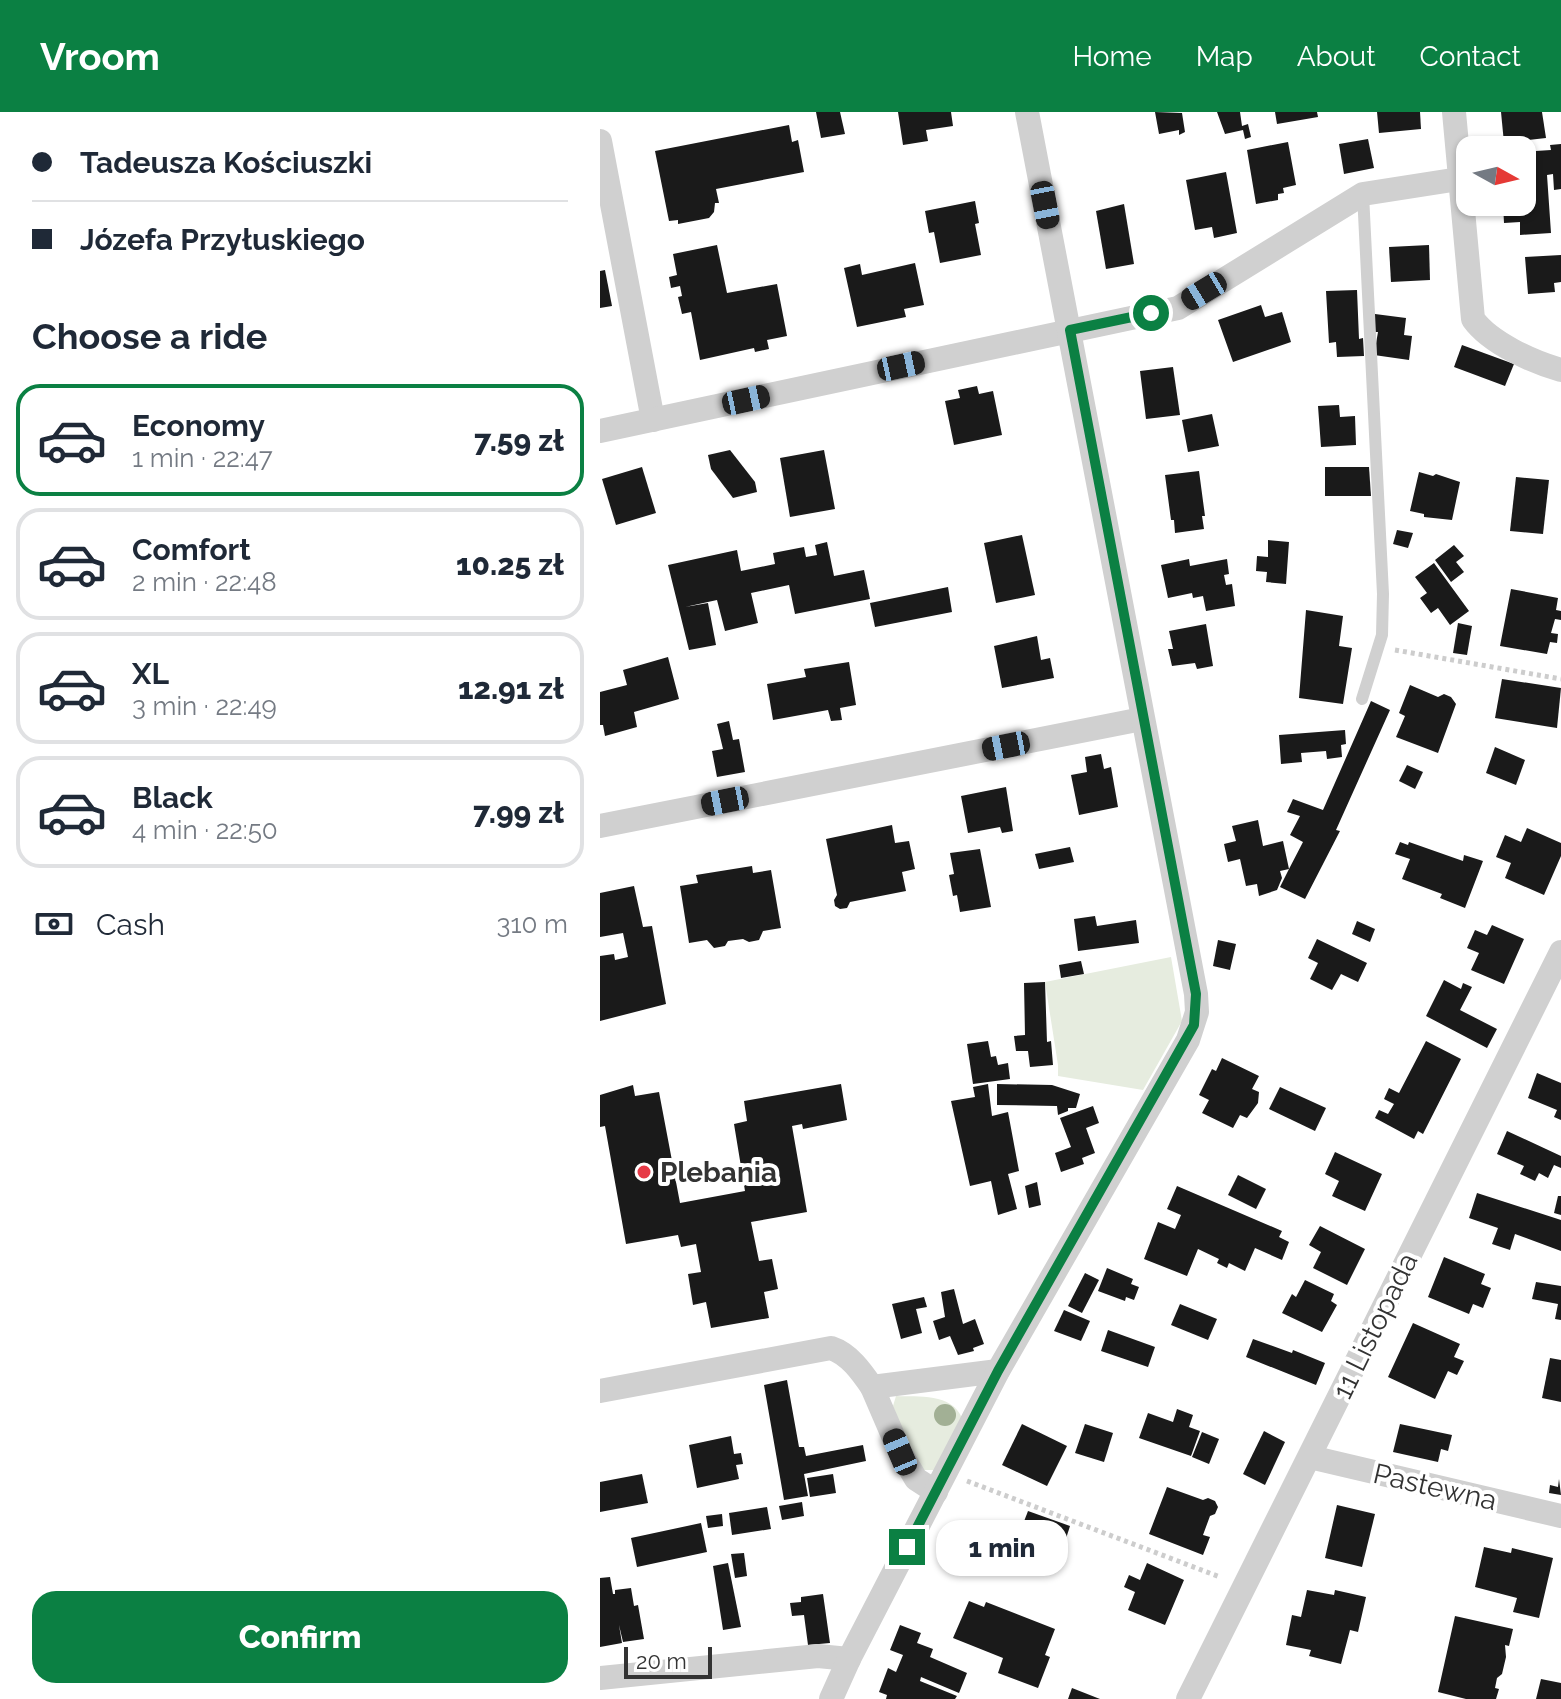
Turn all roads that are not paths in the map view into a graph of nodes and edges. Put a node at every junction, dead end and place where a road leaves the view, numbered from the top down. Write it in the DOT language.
graph roads {
  1 [pos="1027,112"];
  2 [pos="1454,112"];
  3 [pos="1456,139"];
  4 [pos="600,141"];
  5 [pos="1456,179"];
  6 [pos="1363,194"];
  7 [pos="1463,216"];
  8 [pos="1070,330"];
  9 [pos="1561,370"];
  10 [pos="653,420"];
  11 [pos="600,431"];
  12 [pos="1362,699"];
  13 [pos="1142,719"];
  14 [pos="600,826"];
  15 [pos="1561,952"];
  16 [pos="998,1371"];
  17 [pos="872,1387"];
  18 [pos="600,1391"];
  19 [pos="1310,1457"];
  20 [pos="942,1482"];
  21 [pos="1561,1516"];
  22 [pos="849,1659"];
  23 [pos="600,1678"];
  24 [pos="831,1699"];
  25 [pos="1188,1699"];
  1 -- 8 [label="street"];
  2 -- 3 [label="street"];
  4 -- 10 [label="street"];
  5 -- 6 [label="street"];
  6 -- 8 [label="street"];
  6 -- 12 [label="lane"];
  7 -- 9 [label="street"];
  8 -- 10 [label="street"];
  8 -- 13 [label="street"];
  10 -- 11 [label="street"];
  13 -- 14 [label="street"];
  13 -- 16 [label="street"];
  15 -- 19 [label="street, 11 Listopada"];
  16 -- 17 [label="street"];
  16 -- 20 [label="street"];
  17 -- 18 [label="street"];
  17 -- 20 [label="street"];
  19 -- 21 [label="street, Pastewna"];
  19 -- 25 [label="street, 11 Listopada"];
  20 -- 22 [label="street"];
  22 -- 23 [label="street"];
  22 -- 24 [label="street"];
}
